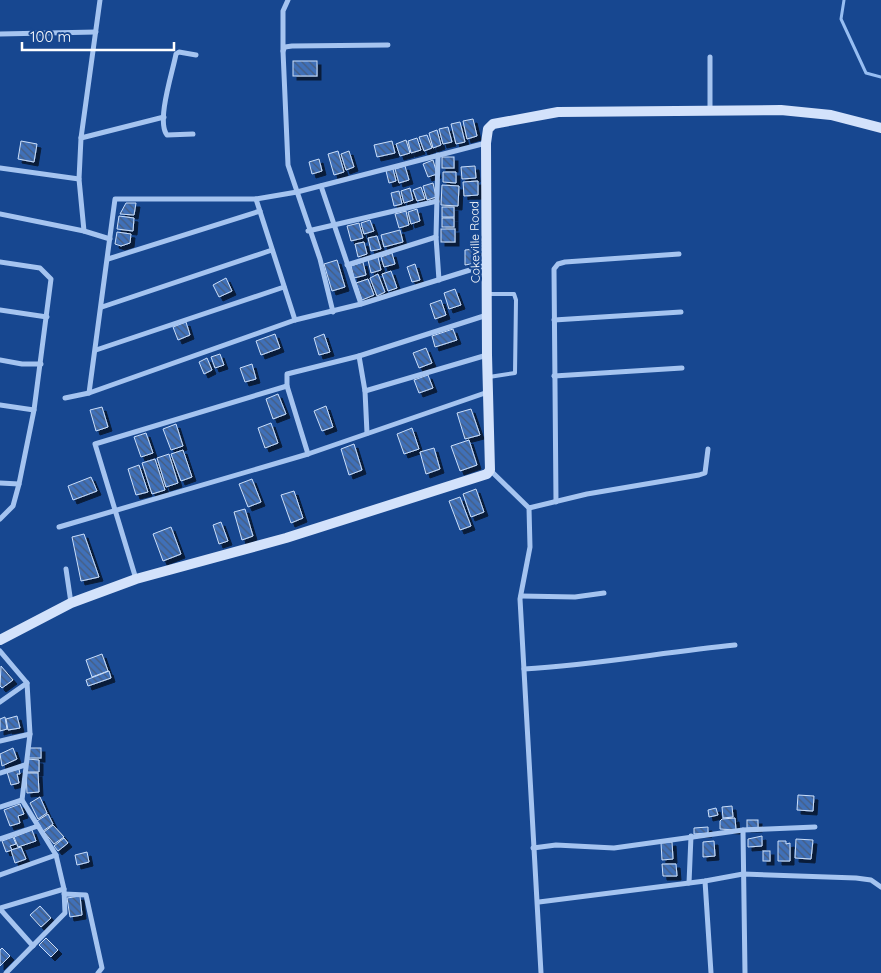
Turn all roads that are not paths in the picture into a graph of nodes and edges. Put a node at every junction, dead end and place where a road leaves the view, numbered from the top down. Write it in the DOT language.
graph roads {
  1 [pos="100,0"];
  2 [pos="288,0"];
  3 [pos="96,32"];
  4 [pos="0,34"];
  5 [pos="388,45"];
  6 [pos="283,51"];
  7 [pos="196,55"];
  8 [pos="710,57"];
  9 [pos="710,111"];
  10 [pos="164,117"];
  11 [pos="881,128"];
  12 [pos="193,134"];
  13 [pos="81,138"];
  14 [pos="486,143"];
  15 [pos="438,155"];
  16 [pos="0,168"];
  17 [pos="79,179"];
  18 [pos="321,186"];
  19 [pos="297,192"];
  20 [pos="256,199"];
  21 [pos="437,201"];
  22 [pos="260,211"];
  23 [pos="0,214"];
  24 [pos="334,225"];
  25 [pos="84,231"];
  26 [pos="308,231"];
  27 [pos="436,238"];
  28 [pos="110,239"];
  29 [pos="272,250"];
  30 [pos="679,254"];
  31 [pos="108,259"];
  32 [pos="0,262"];
  33 [pos="488,264"];
  34 [pos="347,265"];
  35 [pos="439,280"];
  36 [pos="284,286"];
  37 [pos="488,294"];
  38 [pos="361,304"];
  39 [pos="102,307"];
  40 [pos="0,310"];
  41 [pos="333,312"];
  42 [pos="681,312"];
  43 [pos="488,314"];
  44 [pos="47,317"];
  45 [pos="295,320"];
  46 [pos="554,320"];
  47 [pos="96,350"];
  48 [pos="487,355"];
  49 [pos="359,356"];
  50 [pos="0,360"];
  51 [pos="41,364"];
  52 [pos="682,368"];
  53 [pos="554,376"];
  54 [pos="488,378"];
  55 [pos="287,386"];
  56 [pos="365,390"];
  57 [pos="89,392"];
  58 [pos="488,392"];
  59 [pos="65,398"];
  60 [pos="0,405"];
  61 [pos="34,410"];
  62 [pos="367,433"];
  63 [pos="708,449"];
  64 [pos="308,454"];
  65 [pos="490,470"];
  66 [pos="0,484"];
  67 [pos="19,484"];
  68 [pos="556,502"];
  69 [pos="529,508"];
  70 [pos="115,511"];
  71 [pos="0,519"];
  72 [pos="59,527"];
  73 [pos="66,569"];
  74 [pos="136,579"];
  75 [pos="604,593"];
  76 [pos="521,596"];
  77 [pos="71,603"];
  78 [pos="0,640"];
  79 [pos="735,645"];
  80 [pos="0,651"];
  81 [pos="524,669"];
  82 [pos="27,684"];
  83 [pos="0,702"];
  84 [pos="30,734"];
  85 [pos="0,741"];
  86 [pos="25,765"];
  87 [pos="0,773"];
  88 [pos="22,800"];
  89 [pos="0,807"];
  90 [pos="38,826"];
  91 [pos="816,826"];
  92 [pos="743,830"];
  93 [pos="691,836"];
  94 [pos="0,839"];
  95 [pos="533,848"];
  96 [pos="56,854"];
  97 [pos="742,874"];
  98 [pos="0,876"];
  99 [pos="705,881"];
  100 [pos="689,883"];
  101 [pos="881,887"];
  102 [pos="64,892"];
  103 [pos="539,902"];
  104 [pos="0,909"];
  105 [pos="33,946"];
  106 [pos="6,973"];
  107 [pos="98,973"];
  108 [pos="541,973"];
  109 [pos="711,973"];
  110 [pos="746,973"];
  1 -- 3 [label="street"];
  2 -- 6 [label="street"];
  3 -- 4 [label="street"];
  3 -- 13 [label="street"];
  5 -- 6 [label="street"];
  6 -- 19 [label="street"];
  7 -- 10 [label="street"];
  8 -- 9 [label="street"];
  9 -- 11 [label="street"];
  9 -- 14 [label="street, Cokeville Road"];
  10 -- 12 [label="street"];
  10 -- 13 [label="street"];
  13 -- 17 [label="street"];
  14 -- 15 [label="street"];
  14 -- 33 [label="street, Cokeville Road"];
  15 -- 18 [label="street"];
  15 -- 21 [label="street"];
  16 -- 17 [label="street"];
  17 -- 25 [label="street"];
  18 -- 19 [label="street"];
  18 -- 24 [label="street"];
  19 -- 20 [label="street"];
  19 -- 26 [label="street"];
  20 -- 22 [label="street"];
  20 -- 28 [label="street"];
  21 -- 24 [label="street"];
  21 -- 27 [label="street"];
  22 -- 29 [label="street"];
  22 -- 31 [label="street"];
  23 -- 25 [label="street"];
  24 -- 26 [label="street"];
  24 -- 34 [label="street"];
  25 -- 28 [label="street"];
  26 -- 41 [label="street"];
  27 -- 34 [label="street"];
  27 -- 35 [label="street"];
  28 -- 31 [label="street"];
  29 -- 36 [label="street"];
  29 -- 39 [label="street"];
  30 -- 46 [label="street"];
  31 -- 39 [label="street"];
  32 -- 44 [label="street"];
  33 -- 35 [label="street"];
  33 -- 37 [label="street, Cokeville Road"];
  34 -- 38 [label="street"];
  35 -- 38 [label="street"];
  36 -- 45 [label="street"];
  36 -- 47 [label="street"];
  37 -- 43 [label="street, Cokeville Road"];
  37 -- 54 [label="lane"];
  38 -- 41 [label="street"];
  39 -- 47 [label="street"];
  40 -- 44 [label="street"];
  41 -- 45 [label="street"];
  42 -- 46 [label="street"];
  43 -- 48 [label="street, Cokeville Road"];
  43 -- 49 [label="street"];
  44 -- 51 [label="street"];
  45 -- 57 [label="street"];
  46 -- 53 [label="street"];
  47 -- 57 [label="street"];
  48 -- 54 [label="street, Cokeville Road"];
  48 -- 56 [label="street"];
  49 -- 55 [label="street"];
  49 -- 56 [label="street"];
  50 -- 51 [label="street"];
  51 -- 61 [label="street"];
  52 -- 53 [label="street"];
  53 -- 68 [label="street"];
  54 -- 58 [label="street, Cokeville Road"];
  55 -- 64 [label="street"];
  55 -- 70 [label="street"];
  56 -- 62 [label="street"];
  57 -- 59 [label="street"];
  58 -- 62 [label="street"];
  58 -- 65 [label="street, Cokeville Road"];
  60 -- 61 [label="street"];
  61 -- 67 [label="street"];
  62 -- 64 [label="street"];
  63 -- 68 [label="street"];
  64 -- 70 [label="street"];
  65 -- 69 [label="street"];
  65 -- 74 [label="street"];
  66 -- 67 [label="street"];
  67 -- 71 [label="street"];
  68 -- 69 [label="street"];
  69 -- 76 [label="street"];
  70 -- 72 [label="street"];
  70 -- 74 [label="street"];
  73 -- 77 [label="street"];
  74 -- 77 [label="street"];
  75 -- 76 [label="street"];
  76 -- 81 [label="street"];
  77 -- 78 [label="street"];
  79 -- 81 [label="street"];
  80 -- 82 [label="street"];
  81 -- 95 [label="street"];
  82 -- 83 [label="street"];
  82 -- 84 [label="street"];
  84 -- 85 [label="street"];
  84 -- 86 [label="street"];
  86 -- 87 [label="street"];
  86 -- 88 [label="street"];
  88 -- 89 [label="street"];
  88 -- 90 [label="street"];
  90 -- 94 [label="street"];
  90 -- 96 [label="street"];
  91 -- 92 [label="street"];
  92 -- 93 [label="street"];
  92 -- 97 [label="street"];
  93 -- 95 [label="street"];
  93 -- 100 [label="street"];
  95 -- 103 [label="street"];
  96 -- 98 [label="street"];
  96 -- 102 [label="street"];
  97 -- 99 [label="street"];
  97 -- 101 [label="street"];
  97 -- 110 [label="street"];
  99 -- 100 [label="street"];
  99 -- 109 [label="street"];
  100 -- 103 [label="street"];
  102 -- 104 [label="street"];
  102 -- 105 [label="street"];
  102 -- 107 [label="street"];
  103 -- 108 [label="street"];
  104 -- 105 [label="street"];
  105 -- 106 [label="street"];
}
